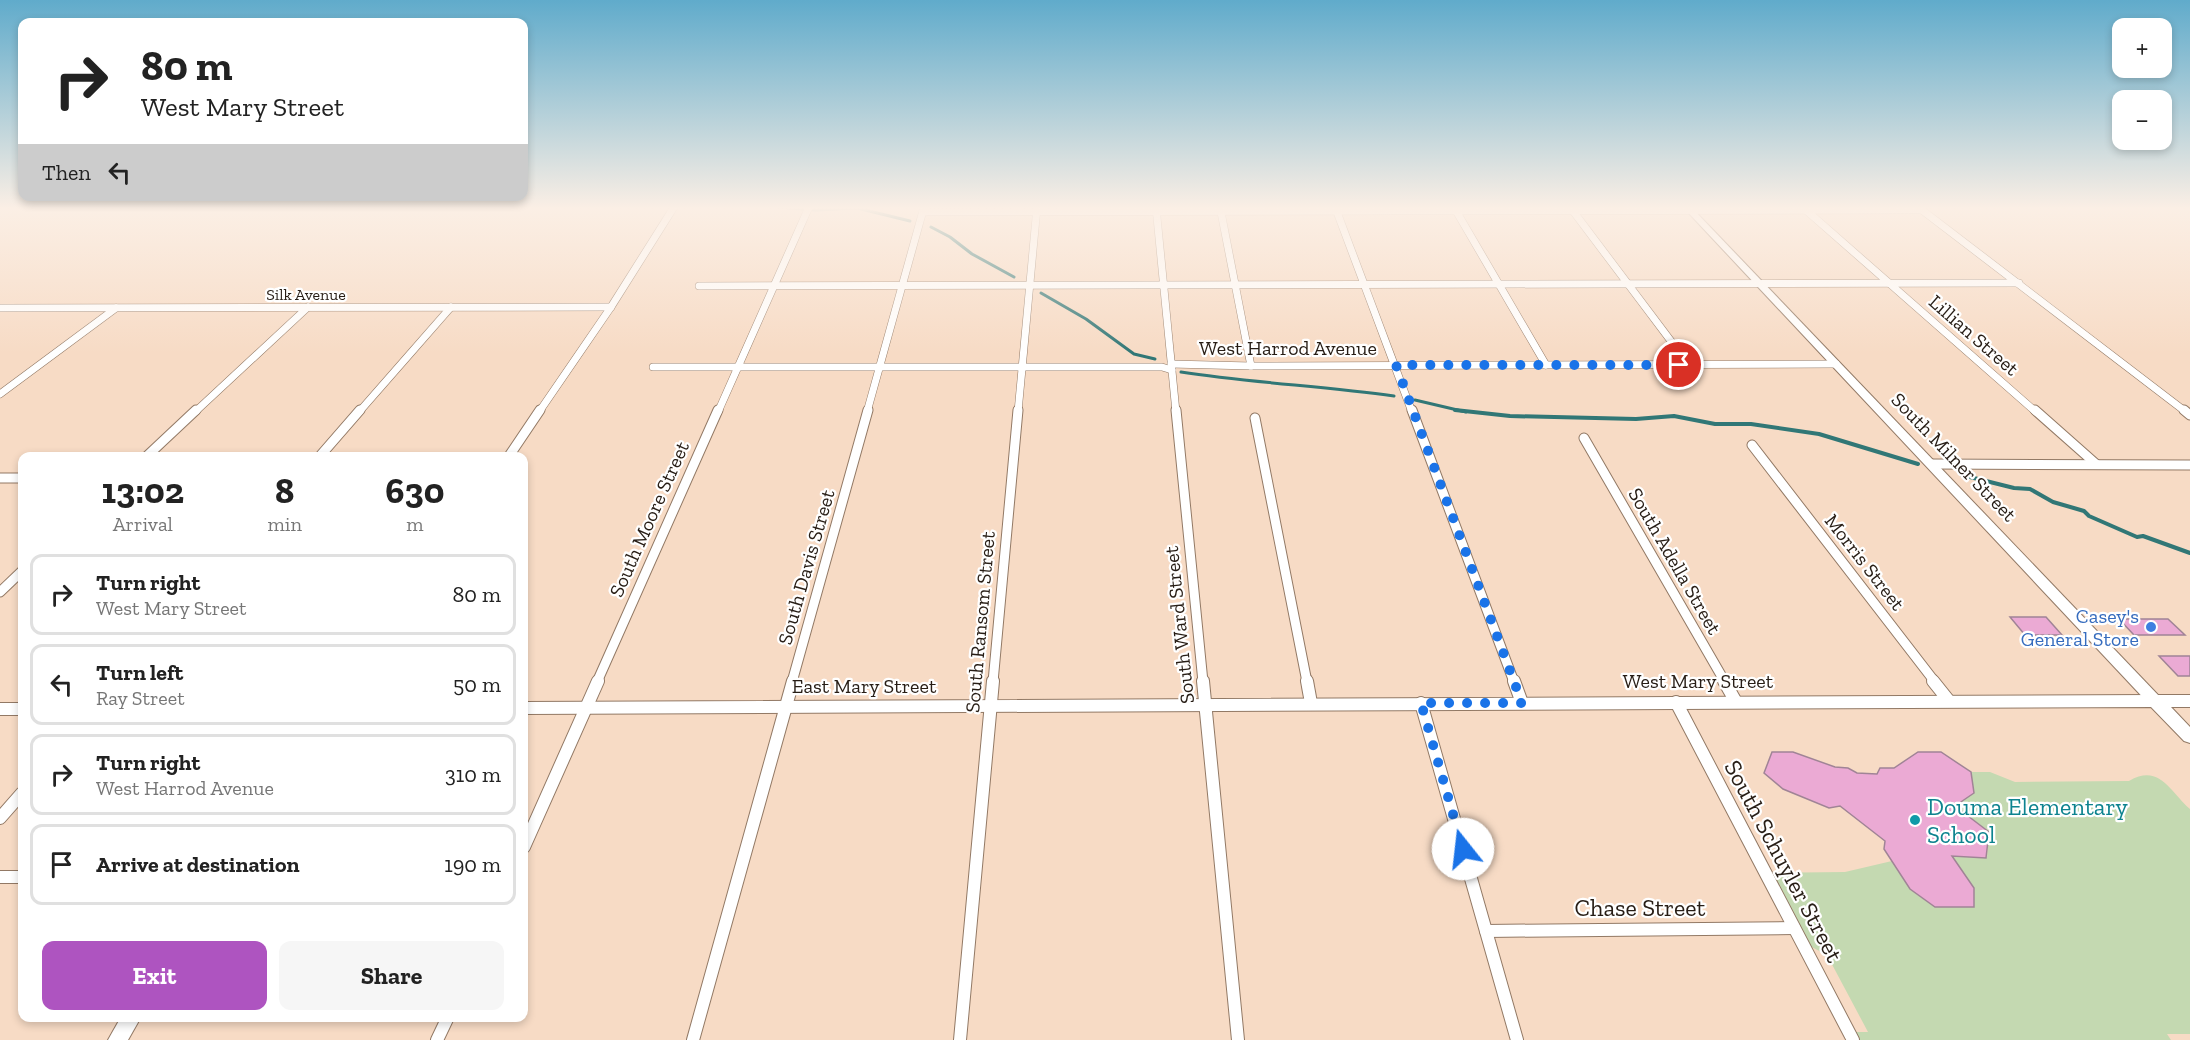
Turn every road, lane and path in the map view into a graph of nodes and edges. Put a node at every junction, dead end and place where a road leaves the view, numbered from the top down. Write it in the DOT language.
graph roads {
  1 [pos="643,256"];
  2 [pos="787,256"];
  3 [pos="911,256"];
  4 [pos="1033,256"];
  5 [pos="1161,256"];
  6 [pos="1229,256"];
  7 [pos="1354,256"];
  8 [pos="1482,256"];
  9 [pos="1607,256"];
  10 [pos="1733,256"];
  11 [pos="1858,256"];
  12 [pos="1982,256"];
  13 [pos="2019,283"];
  14 [pos="1628,284"];
  15 [pos="1760,284"];
  16 [pos="1890,284"];
  17 [pos="903,285"];
  18 [pos="1164,285"];
  19 [pos="1235,285"];
  20 [pos="1366,285"];
  21 [pos="1499,285"];
  22 [pos="699,286"];
  23 [pos="774,286"];
  24 [pos="1030,286"];
  25 [pos="451,307"];
  26 [pos="611,307"];
  27 [pos="0,308"];
  28 [pos="116,308"];
  29 [pos="308,308"];
  30 [pos="1836,364"];
  31 [pos="1396,365"];
  32 [pos="1546,365"];
  33 [pos="1689,365"];
  34 [pos="1251,366"];
  35 [pos="653,367"];
  36 [pos="738,367"];
  37 [pos="880,367"];
  38 [pos="1172,367"];
  39 [pos="1022,368"];
  40 [pos="0,394"];
  41 [pos="2190,415"];
  42 [pos="1255,418"];
  43 [pos="1584,438"];
  44 [pos="1752,445"];
  45 [pos="151,452"];
  46 [pos="324,452"];
  47 [pos="512,452"];
  48 [pos="1932,464"];
  49 [pos="2096,464"];
  50 [pos="2190,465"];
  51 [pos="0,478"];
  52 [pos="18,478"];
  53 [pos="18,575"];
  54 [pos="0,592"];
  55 [pos="2190,700"];
  56 [pos="1949,701"];
  57 [pos="2155,701"];
  58 [pos="1677,702"];
  59 [pos="1736,702"];
  60 [pos="1311,703"];
  61 [pos="1421,703"];
  62 [pos="1522,703"];
  63 [pos="991,706"];
  64 [pos="1205,706"];
  65 [pos="785,707"];
  66 [pos="528,708"];
  67 [pos="586,708"];
  68 [pos="0,710"];
  69 [pos="18,710"];
  70 [pos="2190,737"];
  71 [pos="18,798"];
  72 [pos="0,818"];
  73 [pos="528,838"];
  74 [pos="0,876"];
  75 [pos="18,877"];
  76 [pos="1794,928"];
  77 [pos="1486,931"];
  78 [pos="129,1022"];
  79 [pos="445,1022"];
  80 [pos="117,1040"];
  81 [pos="437,1040"];
  82 [pos="693,1040"];
  83 [pos="960,1040"];
  84 [pos="1238,1040"];
  85 [pos="1517,1040"];
  86 [pos="1852,1040"];
  1 -- 26 [label="street"];
  2 -- 23 [label="street, South Moore Street"];
  3 -- 17 [label="street, South Davis Street"];
  4 -- 24 [label="street, South Ransom Street"];
  5 -- 18 [label="street, South Ward Street"];
  6 -- 19 [label="street"];
  7 -- 20 [label="street"];
  8 -- 21 [label="street"];
  9 -- 14 [label="street"];
  10 -- 15 [label="street, South Milner Street"];
  11 -- 16 [label="street, Lillian Street"];
  12 -- 13 [label="street"];
  13 -- 16 [label="street"];
  13 -- 41 [label="street"];
  14 -- 15 [label="street"];
  14 -- 21 [label="street"];
  14 -- 33 [label="street"];
  15 -- 16 [label="street"];
  15 -- 30 [label="street, South Milner Street"];
  16 -- 49 [label="street, Lillian Street"];
  17 -- 23 [label="street"];
  17 -- 24 [label="street"];
  17 -- 37 [label="street, South Davis Street"];
  18 -- 19 [label="street"];
  18 -- 24 [label="street"];
  18 -- 38 [label="street, South Ward Street"];
  19 -- 20 [label="street"];
  19 -- 34 [label="street"];
  20 -- 21 [label="street"];
  20 -- 31 [label="street"];
  21 -- 32 [label="street"];
  22 -- 23 [label="street"];
  23 -- 36 [label="street, South Moore Street"];
  24 -- 39 [label="street, South Ransom Street"];
  25 -- 26 [label="street, Silk Avenue"];
  25 -- 29 [label="street, Silk Avenue"];
  25 -- 46 [label="street"];
  26 -- 47 [label="street"];
  27 -- 28 [label="street, Silk Avenue"];
  28 -- 29 [label="street, Silk Avenue"];
  28 -- 40 [label="street"];
  29 -- 45 [label="street"];
  30 -- 33 [label="street, West Harrod Avenue"];
  30 -- 48 [label="street, South Milner Street"];
  31 -- 32 [label="street, West Harrod Avenue"];
  31 -- 34 [label="street, West Harrod Avenue"];
  31 -- 62 [label="street"];
  32 -- 33 [label="street, West Harrod Avenue"];
  34 -- 38 [label="street, West Harrod Avenue"];
  35 -- 36 [label="street, West Harrod Avenue"];
  36 -- 37 [label="street, West Harrod Avenue"];
  36 -- 67 [label="street, South Moore Street"];
  37 -- 39 [label="street, West Harrod Avenue"];
  37 -- 65 [label="street, South Davis Street"];
  38 -- 39 [label="street, West Harrod Avenue"];
  38 -- 64 [label="street, South Ward Street"];
  39 -- 63 [label="street, South Ransom Street"];
  42 -- 60 [label="street"];
  43 -- 59 [label="street, South Adella Street"];
  44 -- 56 [label="street, Morris Street"];
  48 -- 49 [label="street"];
  48 -- 57 [label="street, South Milner Street"];
  49 -- 50 [label="street"];
  51 -- 52 [label="street"];
  53 -- 54 [label="street"];
  55 -- 57 [label="main road, West Mary Street"];
  56 -- 57 [label="main road, West Mary Street"];
  56 -- 59 [label="main road, West Mary Street"];
  57 -- 70 [label="main road, South Milner Street"];
  58 -- 59 [label="main road, West Mary Street"];
  58 -- 62 [label="main road, West Mary Street"];
  58 -- 76 [label="street, South Schuyler Street"];
  60 -- 61 [label="main road, West Mary Street"];
  60 -- 64 [label="main road, West Mary Street"];
  61 -- 62 [label="main road, West Mary Street"];
  61 -- 77 [label="street"];
  63 -- 64 [label="main road, East Mary Street"];
  63 -- 65 [label="main road, East Mary Street"];
  63 -- 83 [label="street, South Ransom Street"];
  64 -- 84 [label="street, South Ward Street"];
  65 -- 67 [label="main road, East Mary Street"];
  65 -- 82 [label="street, South Davis Street"];
  66 -- 67 [label="main road, East Mary Street"];
  67 -- 73 [label="street, South Moore Street"];
  68 -- 69 [label="main road"];
  71 -- 72 [label="street"];
  74 -- 75 [label="street"];
  76 -- 77 [label="street, Chase Street"];
  76 -- 86 [label="street, South Schuyler Street"];
  77 -- 85 [label="street"];
  78 -- 80 [label="street"];
  79 -- 81 [label="street"];
}
